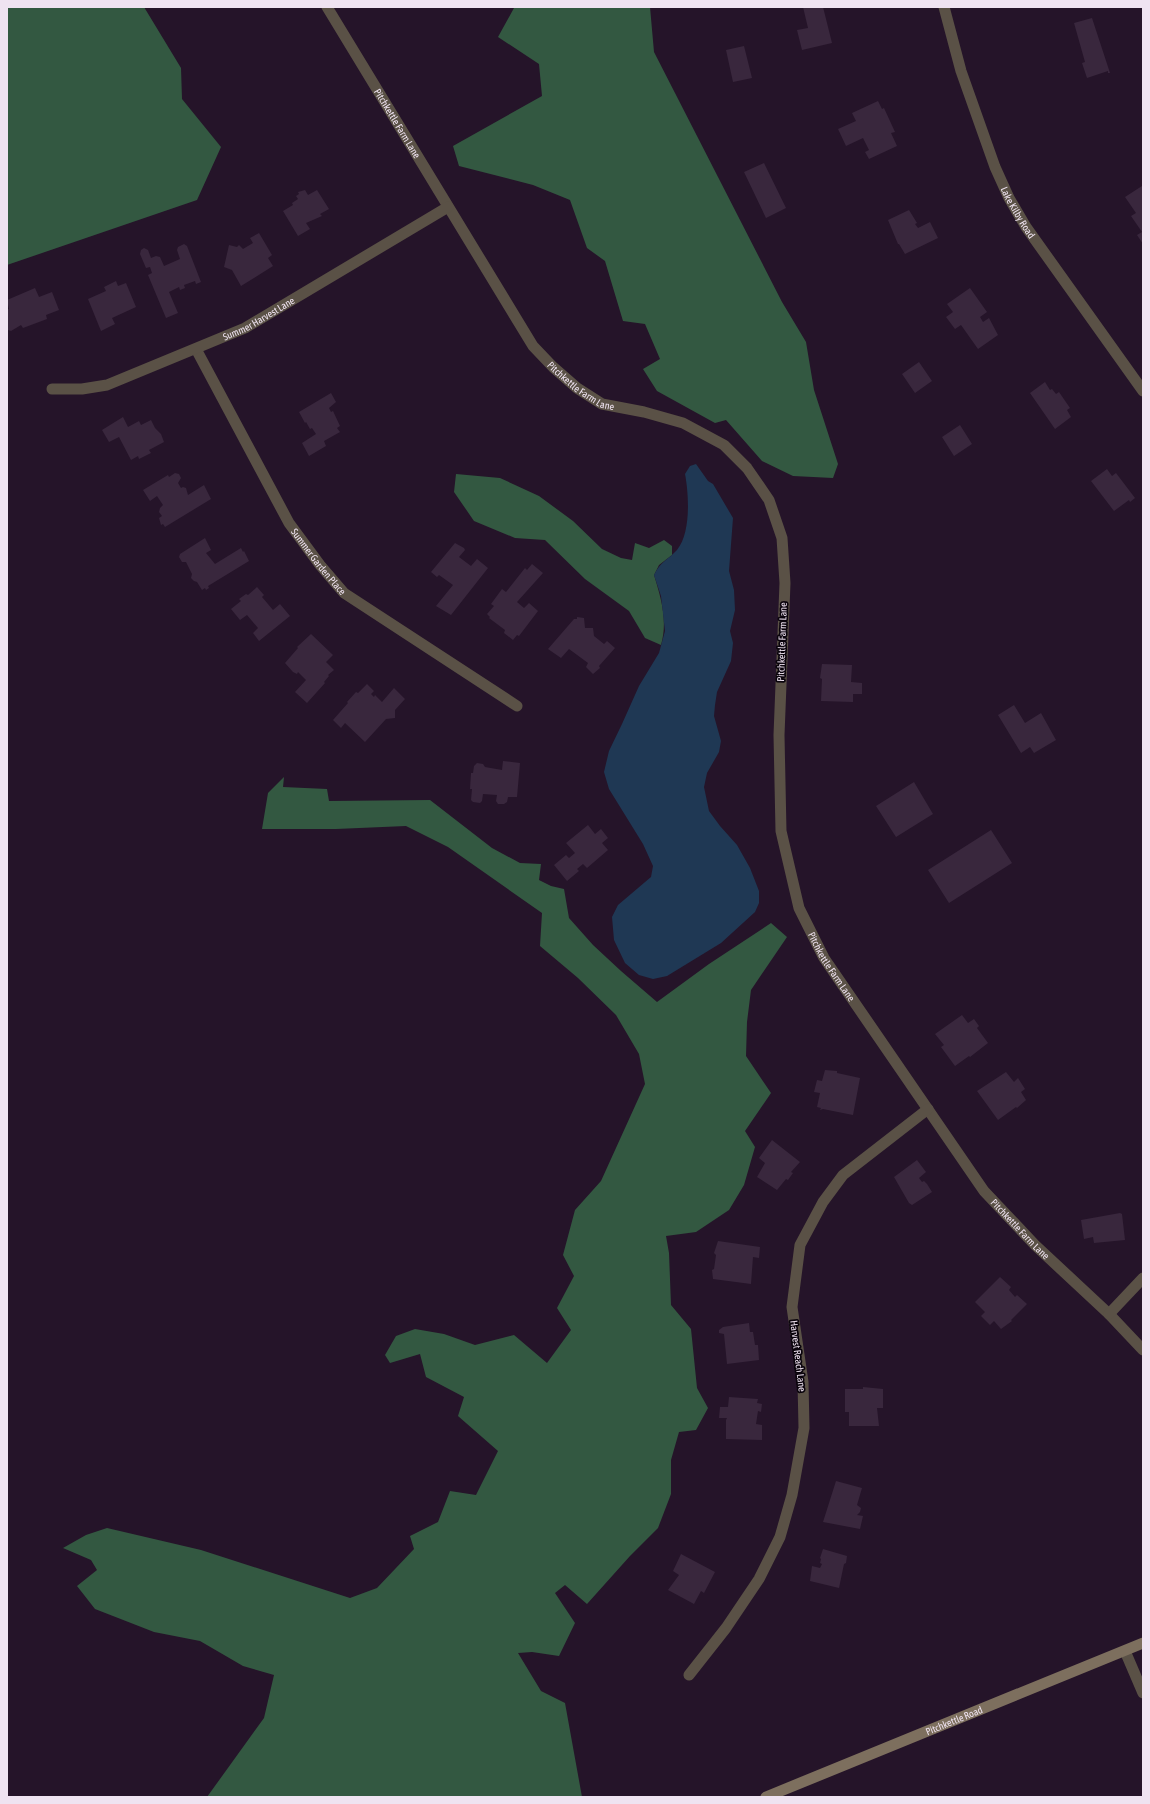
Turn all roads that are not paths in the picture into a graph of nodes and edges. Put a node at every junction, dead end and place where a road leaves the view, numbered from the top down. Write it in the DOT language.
graph roads {
  1 [pos="327,7"];
  2 [pos="944,7"];
  3 [pos="448,207"];
  4 [pos="196,349"];
  5 [pos="52,389"];
  6 [pos="1143,391"];
  7 [pos="517,706"];
  8 [pos="928,1108"];
  9 [pos="1143,1278"];
  10 [pos="1109,1314"];
  11 [pos="1143,1350"];
  12 [pos="1143,1644"];
  13 [pos="1125,1651"];
  14 [pos="689,1675"];
  15 [pos="1143,1693"];
  16 [pos="766,1797"];
  1 -- 3 [label="street, Pitchkettle Farm Lane"];
  2 -- 6 [label="street, Lake Kilby Road"];
  3 -- 4 [label="street, Summer Harvest Lane"];
  3 -- 8 [label="street, Pitchkettle Farm Lane"];
  4 -- 5 [label="street, Summer Harvest Lane"];
  4 -- 7 [label="street, Summer Garden Place"];
  8 -- 10 [label="street, Pitchkettle Farm Lane"];
  8 -- 14 [label="street, Harvest Reach Lane"];
  9 -- 10 [label="street"];
  10 -- 11 [label="street, Pitchkettle Farm Lane"];
  12 -- 13 [label="main road, Pitchkettle Road"];
  13 -- 15 [label="street"];
  13 -- 16 [label="main road, Pitchkettle Road"];
}
